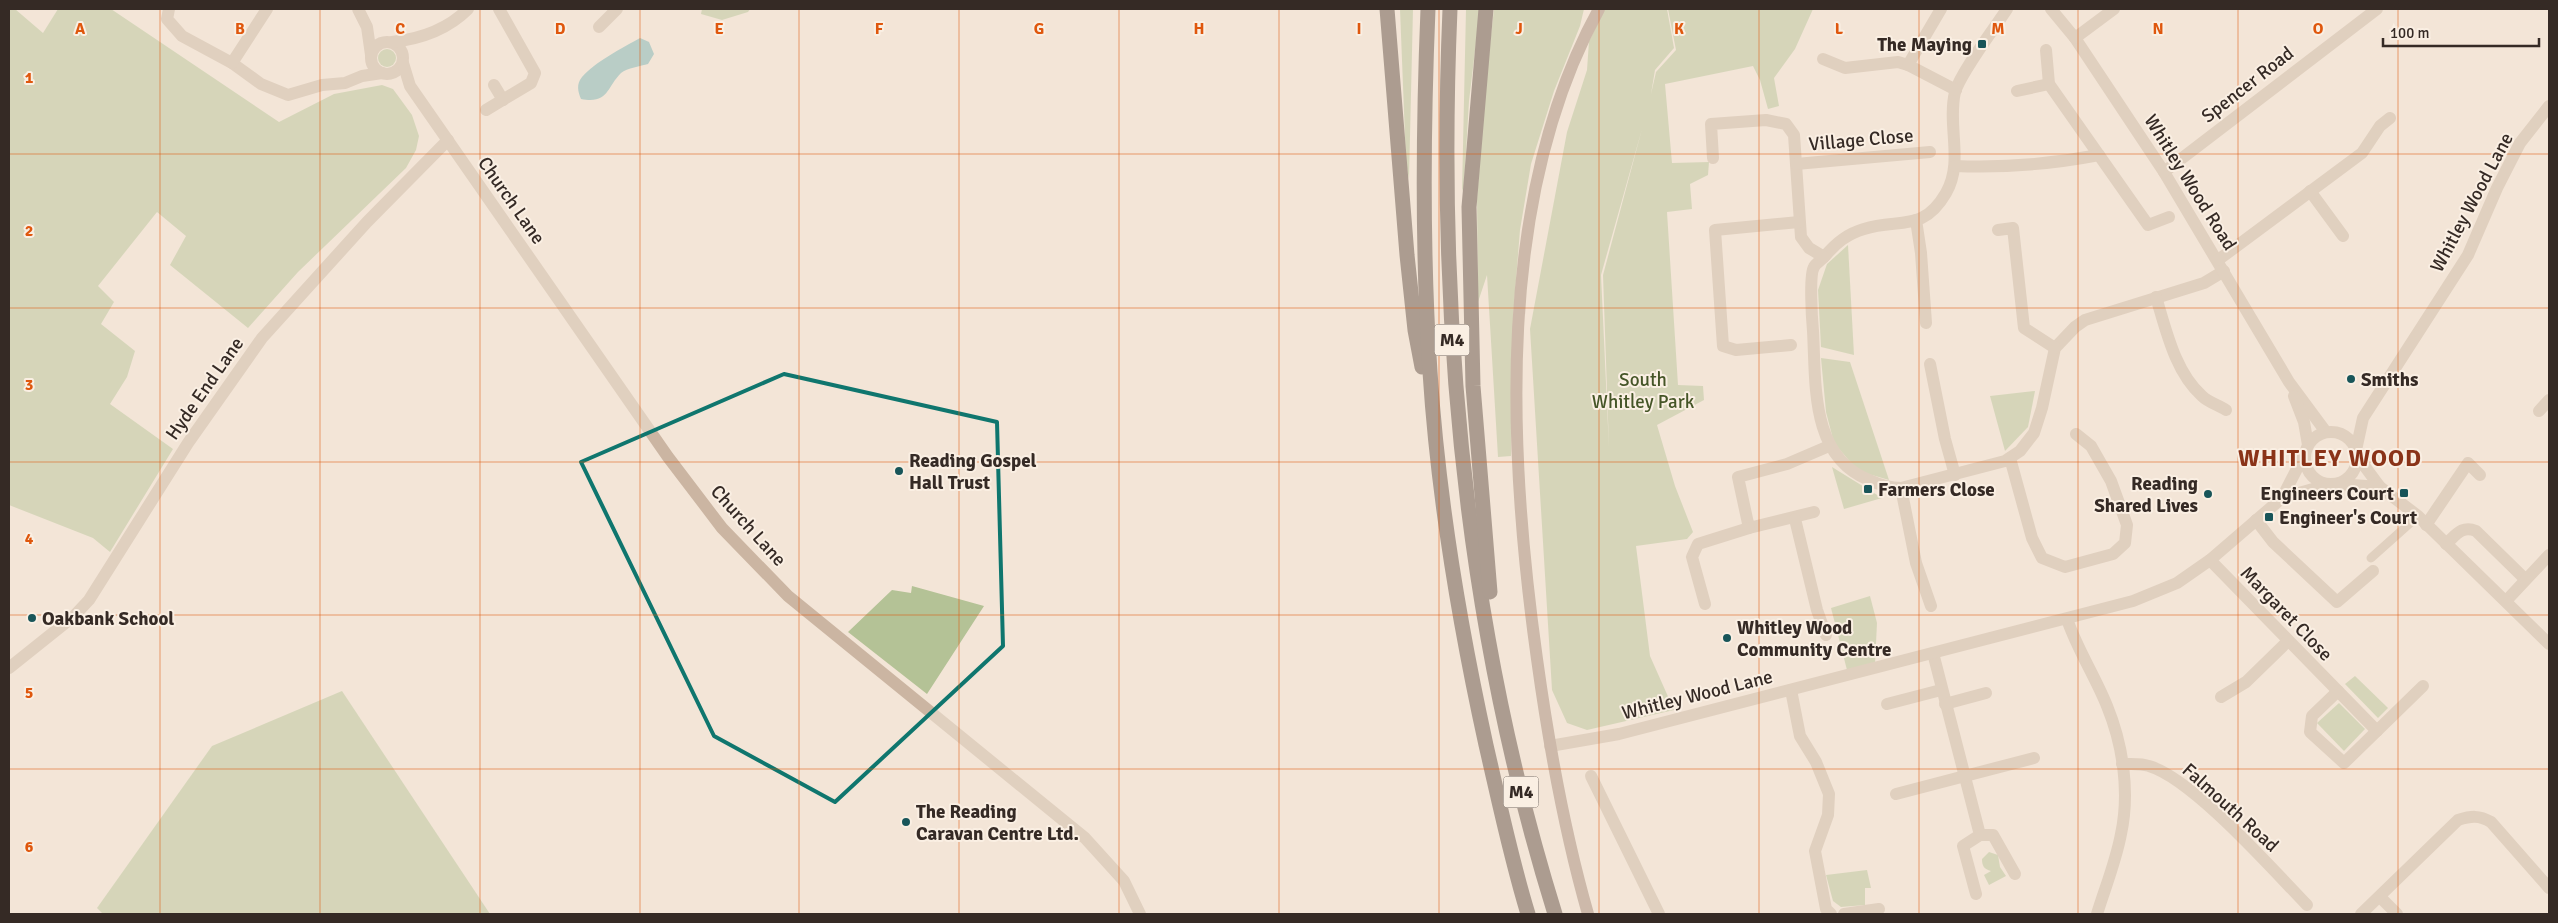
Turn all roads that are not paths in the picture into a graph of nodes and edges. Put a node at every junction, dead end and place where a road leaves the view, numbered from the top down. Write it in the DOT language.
graph roads {
  1 [pos="168,9"];
  2 [pos="267,9"];
  3 [pos="358,9"];
  4 [pos="468,9"];
  5 [pos="499,9"];
  6 [pos="1387,9"];
  7 [pos="1428,9"];
  8 [pos="1450,9"];
  9 [pos="1486,9"];
  10 [pos="1591,9"];
  11 [pos="1599,9"];
  12 [pos="1942,9"];
  13 [pos="2007,9"];
  14 [pos="2051,9"];
  15 [pos="2114,9"];
  16 [pos="2377,9"];
  17 [pos="612,10"];
  18 [pos="367,27"];
  19 [pos="598,27"];
  20 [pos="1584,36"];
  21 [pos="2075,38"];
  22 [pos="416,39"];
  23 [pos="388,42"];
  24 [pos="2046,50"];
  25 [pos="1823,58"];
  26 [pos="372,59"];
  27 [pos="403,60"];
  28 [pos="232,63"];
  29 [pos="1908,65"];
  30 [pos="386,74"];
  31 [pos="362,76"];
  32 [pos="2049,84"];
  33 [pos="494,85"];
  34 [pos="410,86"];
  35 [pos="1956,90"];
  36 [pos="2017,91"];
  37 [pos="503,100"];
  38 [pos="2549,106"];
  39 [pos="486,110"];
  40 [pos="2390,118"];
  41 [pos="448,140"];
  42 [pos="1930,152"];
  43 [pos="2099,155"];
  44 [pos="1713,158"];
  45 [pos="1796,164"];
  46 [pos="1955,166"];
  47 [pos="2164,172"];
  48 [pos="2310,192"];
  49 [pos="2169,217"];
  50 [pos="1916,220"];
  51 [pos="1799,222"];
  52 [pos="1998,230"];
  53 [pos="2343,236"];
  54 [pos="1824,257"];
  55 [pos="2221,266"];
  56 [pos="2156,297"];
  57 [pos="1926,323"];
  58 [pos="1791,345"];
  59 [pos="2055,348"];
  60 [pos="1930,364"];
  61 [pos="2289,382"];
  62 [pos="2549,400"];
  63 [pos="2226,410"];
  64 [pos="2539,412"];
  65 [pos="2363,418"];
  66 [pos="2326,432"];
  67 [pos="2341,432"];
  68 [pos="2076,434"];
  69 [pos="1436,438"];
  70 [pos="1829,446"];
  71 [pos="2306,449"];
  72 [pos="2357,453"];
  73 [pos="2010,458"];
  74 [pos="1955,475"];
  75 [pos="2480,475"];
  76 [pos="2331,484"];
  77 [pos="2380,487"];
  78 [pos="1901,488"];
  79 [pos="2282,498"];
  80 [pos="1814,512"];
  81 [pos="1795,519"];
  82 [pos="2256,520"];
  83 [pos="2422,520"];
  84 [pos="1749,528"];
  85 [pos="2446,544"];
  86 [pos="2549,555"];
  87 [pos="2210,560"];
  88 [pos="2372,564"];
  89 [pos="2525,579"];
  90 [pos="2506,600"];
  91 [pos="1705,604"];
  92 [pos="1931,606"];
  93 [pos="2067,619"];
  94 [pos="1826,635"];
  95 [pos="2288,641"];
  96 [pos="2549,644"];
  97 [pos="1933,653"];
  98 [pos="9,668"];
  99 [pos="1494,668"];
  100 [pos="2423,686"];
  101 [pos="1791,690"];
  102 [pos="1942,690"];
  103 [pos="2338,691"];
  104 [pos="1986,693"];
  105 [pos="2221,697"];
  106 [pos="1887,704"];
  107 [pos="1945,704"];
  108 [pos="2377,731"];
  109 [pos="1550,746"];
  110 [pos="2034,758"];
  111 [pos="2122,764"];
  112 [pos="1591,776"];
  113 [pos="1966,776"];
  114 [pos="1896,794"];
  115 [pos="1980,835"];
  116 [pos="2016,874"];
  117 [pos="2549,888"];
  118 [pos="1976,894"];
  119 [pos="2380,896"];
  120 [pos="2307,905"];
  121 [pos="1879,908"];
  122 [pos="1140,914"];
  123 [pos="1528,914"];
  124 [pos="1555,914"];
  125 [pos="1588,914"];
  126 [pos="1659,914"];
  127 [pos="1831,914"];
  128 [pos="1844,914"];
  129 [pos="2096,914"];
  130 [pos="2361,914"];
  131 [pos="2397,914"];
  1 -- 28 [label="street"];
  2 -- 28 [label="street"];
  3 -- 18 [label="street"];
  4 -- 22 [label="street"];
  5 -- 37 [label="street"];
  6 -- 69 [label="highway, M4"];
  7 -- 69 [label="highway, M4"];
  8 -- 99 [label="highway, M4"];
  9 -- 99 [label="highway, M4"];
  10 -- 20 [label="main road"];
  11 -- 20 [label="main road"];
  12 -- 29 [label="street"];
  13 -- 35 [label="street"];
  14 -- 21 [label="street, Whitley Wood Road"];
  15 -- 21 [label="street"];
  16 -- 47 [label="street, Spencer Road"];
  17 -- 19 [label="street"];
  18 -- 23 [label="street"];
  18 -- 26 [label="street"];
  20 -- 109 [label="main road"];
  21 -- 47 [label="street, Whitley Wood Road"];
  22 -- 23 [label="street"];
  22 -- 27 [label="street"];
  23 -- 26 [label="street"];
  23 -- 27 [label="street"];
  24 -- 32 [label="street"];
  25 -- 29 [label="street"];
  26 -- 30 [label="street"];
  26 -- 31 [label="street"];
  27 -- 30 [label="street"];
  27 -- 34 [label="street, Church Lane"];
  28 -- 31 [label="street"];
  29 -- 35 [label="street"];
  30 -- 31 [label="street"];
  30 -- 34 [label="street, Church Lane"];
  32 -- 36 [label="street"];
  32 -- 43 [label="street"];
  33 -- 37 [label="street"];
  34 -- 41 [label="street, Church Lane"];
  35 -- 46 [label="street"];
  37 -- 39 [label="street"];
  38 -- 65 [label="street, Whitley Wood Lane"];
  40 -- 48 [label="street"];
  41 -- 98 [label="street, Hyde End Lane"];
  41 -- 122 [label="street, Church Lane"];
  42 -- 45 [label="street, Village Close"];
  43 -- 46 [label="street"];
  43 -- 49 [label="street"];
  44 -- 45 [label="street"];
  45 -- 51 [label="street"];
  46 -- 50 [label="street"];
  47 -- 55 [label="street, Whitley Wood Road"];
  48 -- 53 [label="street"];
  48 -- 55 [label="street"];
  50 -- 54 [label="street"];
  50 -- 57 [label="street"];
  51 -- 54 [label="street"];
  51 -- 58 [label="street"];
  52 -- 59 [label="street"];
  54 -- 70 [label="street"];
  55 -- 56 [label="street"];
  55 -- 61 [label="street, Whitley Wood Road"];
  56 -- 59 [label="street"];
  56 -- 63 [label="street"];
  59 -- 73 [label="street"];
  60 -- 74 [label="street"];
  61 -- 66 [label="street, Whitley Wood Road"];
  61 -- 71 [label="street, Whitley Wood Road"];
  62 -- 64 [label="street"];
  65 -- 67 [label="street, Whitley Wood Lane"];
  65 -- 72 [label="street, Whitley Wood Lane"];
  66 -- 67 [label="street"];
  66 -- 71 [label="street"];
  67 -- 72 [label="street"];
  68 -- 73 [label="street"];
  69 -- 123 [label="highway, M4"];
  70 -- 78 [label="street"];
  70 -- 84 [label="street"];
  71 -- 76 [label="street"];
  71 -- 79 [label="street, Whitley Wood Lane"];
  72 -- 76 [label="street"];
  72 -- 77 [label="street"];
  73 -- 74 [label="street"];
  74 -- 78 [label="street"];
  75 -- 83 [label="street"];
  76 -- 77 [label="street"];
  76 -- 79 [label="street, Whitley Wood Lane"];
  77 -- 83 [label="street"];
  78 -- 92 [label="street"];
  79 -- 82 [label="street, Whitley Wood Lane"];
  80 -- 81 [label="street"];
  81 -- 84 [label="street"];
  81 -- 94 [label="street"];
  82 -- 87 [label="street, Whitley Wood Lane"];
  82 -- 88 [label="street"];
  83 -- 85 [label="street"];
  83 -- 88 [label="street"];
  84 -- 91 [label="street"];
  85 -- 89 [label="street"];
  85 -- 90 [label="street"];
  86 -- 89 [label="street"];
  87 -- 93 [label="street, Whitley Wood Lane"];
  87 -- 95 [label="street, Margaret Close"];
  89 -- 90 [label="street"];
  90 -- 96 [label="street"];
  93 -- 97 [label="street, Whitley Wood Lane"];
  93 -- 111 [label="street"];
  95 -- 103 [label="street, Margaret Close"];
  95 -- 105 [label="street"];
  97 -- 101 [label="street, Whitley Wood Lane"];
  97 -- 102 [label="street"];
  99 -- 124 [label="highway, M4"];
  100 -- 108 [label="street"];
  101 -- 109 [label="street, Whitley Wood Lane"];
  101 -- 127 [label="street"];
  102 -- 106 [label="street"];
  102 -- 107 [label="street"];
  103 -- 108 [label="street, Margaret Close"];
  103 -- 108 [label="street"];
  104 -- 107 [label="street"];
  107 -- 113 [label="street"];
  109 -- 125 [label="main road"];
  110 -- 113 [label="street"];
  111 -- 120 [label="street, Falmouth Road"];
  111 -- 129 [label="street"];
  112 -- 126 [label="street"];
  113 -- 114 [label="street"];
  113 -- 115 [label="street"];
  115 -- 116 [label="street"];
  115 -- 118 [label="street"];
  117 -- 119 [label="street"];
  119 -- 130 [label="street"];
  119 -- 131 [label="street"];
  121 -- 128 [label="street"];
}
